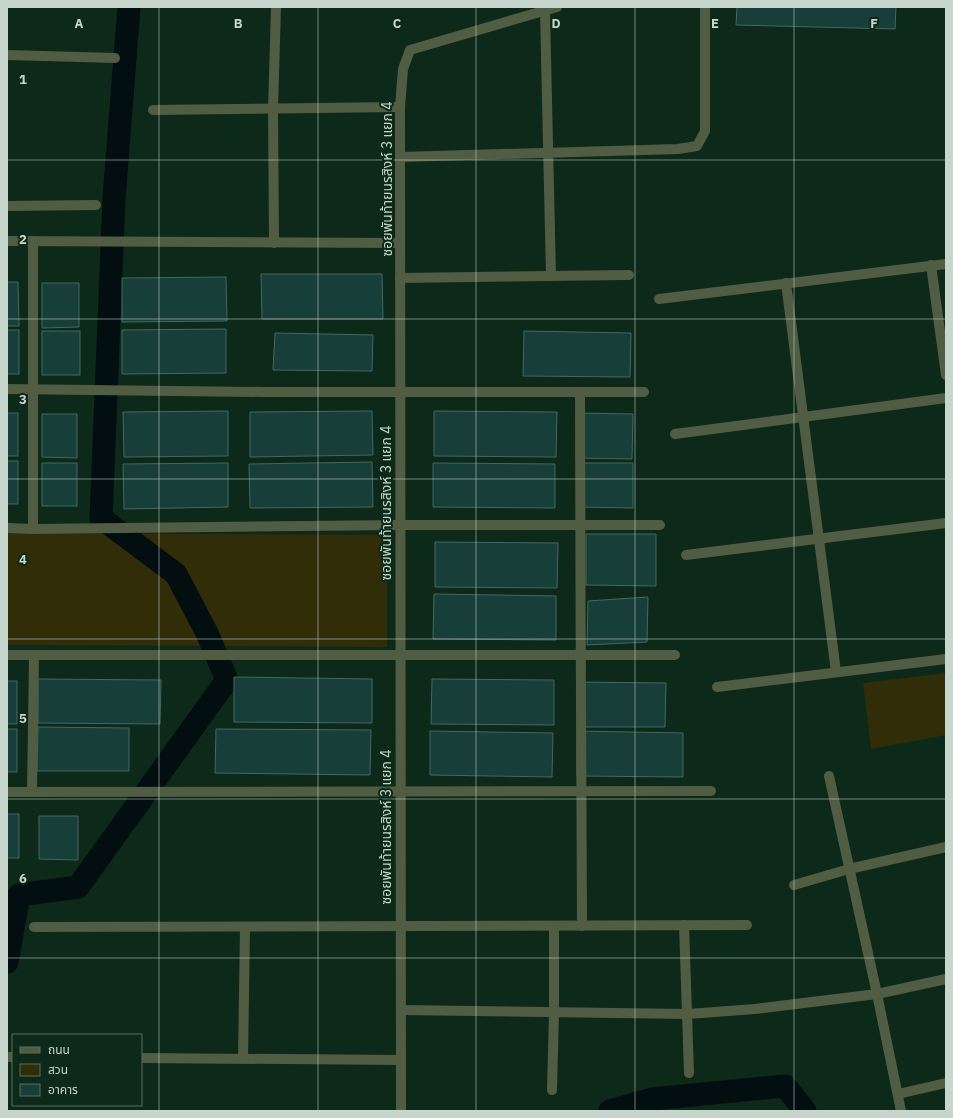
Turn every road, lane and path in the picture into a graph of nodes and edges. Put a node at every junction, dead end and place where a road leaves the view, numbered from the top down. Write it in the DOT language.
graph roads {
  1 [pos="276,7"];
  2 [pos="557,7"];
  3 [pos="705,7"];
  4 [pos="544,11"];
  5 [pos="7,55"];
  6 [pos="115,58"];
  7 [pos="400,107"];
  8 [pos="273,109"];
  9 [pos="153,110"];
  10 [pos="548,153"];
  11 [pos="400,157"];
  12 [pos="96,205"];
  13 [pos="7,206"];
  14 [pos="7,241"];
  15 [pos="33,241"];
  16 [pos="274,242"];
  17 [pos="400,243"];
  18 [pos="946,264"];
  19 [pos="931,265"];
  20 [pos="629,275"];
  21 [pos="551,276"];
  22 [pos="400,278"];
  23 [pos="786,283"];
  24 [pos="659,299"];
  25 [pos="946,374"];
  26 [pos="33,388"];
  27 [pos="7,389"];
  28 [pos="400,392"];
  29 [pos="580,392"];
  30 [pos="644,392"];
  31 [pos="946,398"];
  32 [pos="803,417"];
  33 [pos="675,434"];
  34 [pos="946,523"];
  35 [pos="581,524"];
  36 [pos="400,525"];
  37 [pos="660,525"];
  38 [pos="7,528"];
  39 [pos="33,529"];
  40 [pos="819,539"];
  41 [pos="686,555"];
  42 [pos="7,655"];
  43 [pos="34,655"];
  44 [pos="400,655"];
  45 [pos="581,655"];
  46 [pos="675,655"];
  47 [pos="946,659"];
  48 [pos="836,672"];
  49 [pos="717,687"];
  50 [pos="829,776"];
  51 [pos="581,791"];
  52 [pos="711,791"];
  53 [pos="7,792"];
  54 [pos="32,792"];
  55 [pos="400,792"];
  56 [pos="946,847"];
  57 [pos="849,869"];
  58 [pos="794,885"];
  59 [pos="684,925"];
  60 [pos="747,925"];
  61 [pos="400,926"];
  62 [pos="554,926"];
  63 [pos="582,926"];
  64 [pos="34,927"];
  65 [pos="245,927"];
  66 [pos="946,979"];
  67 [pos="877,994"];
  68 [pos="401,1010"];
  69 [pos="554,1012"];
  70 [pos="688,1014"];
  71 [pos="142,1058"];
  72 [pos="243,1059"];
  73 [pos="400,1060"];
  74 [pos="689,1073"];
  75 [pos="946,1083"];
  76 [pos="552,1090"];
  77 [pos="898,1094"];
  78 [pos="401,1111"];
  79 [pos="901,1111"];
  1 -- 8 [label="street"];
  2 -- 4 [label="street, ซอยพันท้ายนรสิงห์ 3 แยก 4"];
  3 -- 10 [label="street"];
  4 -- 7 [label="street, ซอยพันท้ายนรสิงห์ 3 แยก 4"];
  4 -- 10 [label="street"];
  5 -- 6 [label="street"];
  7 -- 8 [label="street"];
  7 -- 11 [label="street, ซอยพันท้ายนรสิงห์ 3 แยก 4"];
  8 -- 9 [label="street"];
  8 -- 16 [label="street"];
  10 -- 11 [label="street"];
  10 -- 21 [label="street"];
  11 -- 17 [label="street, ซอยพันท้ายนรสิงห์ 3 แยก 4"];
  12 -- 13 [label="street"];
  14 -- 15 [label="street"];
  15 -- 16 [label="street"];
  15 -- 26 [label="street"];
  16 -- 17 [label="street"];
  17 -- 22 [label="street, ซอยพันท้ายนรสิงห์ 3 แยก 4"];
  18 -- 19 [label="street"];
  19 -- 23 [label="street"];
  19 -- 25 [label="street"];
  20 -- 21 [label="street"];
  21 -- 22 [label="street"];
  22 -- 28 [label="street, ซอยพันท้ายนรสิงห์ 3 แยก 4"];
  23 -- 24 [label="street"];
  23 -- 32 [label="street"];
  26 -- 27 [label="street"];
  26 -- 28 [label="street"];
  26 -- 39 [label="street"];
  28 -- 29 [label="street"];
  28 -- 36 [label="street, ซอยพันท้ายนรสิงห์ 3 แยก 4"];
  29 -- 30 [label="street"];
  29 -- 35 [label="street"];
  31 -- 32 [label="street"];
  32 -- 33 [label="street"];
  32 -- 40 [label="street"];
  34 -- 40 [label="street"];
  35 -- 36 [label="street"];
  35 -- 37 [label="street"];
  35 -- 45 [label="street"];
  36 -- 39 [label="street"];
  36 -- 44 [label="street, ซอยพันท้ายนรสิงห์ 3 แยก 4"];
  38 -- 39 [label="street"];
  40 -- 41 [label="street"];
  40 -- 48 [label="street"];
  42 -- 43 [label="street"];
  43 -- 44 [label="street"];
  43 -- 54 [label="street"];
  44 -- 45 [label="street"];
  44 -- 55 [label="street, ซอยพันท้ายนรสิงห์ 3 แยก 4"];
  45 -- 46 [label="street"];
  45 -- 51 [label="street"];
  47 -- 48 [label="street"];
  48 -- 49 [label="street"];
  50 -- 57 [label="street"];
  51 -- 52 [label="street"];
  51 -- 55 [label="street"];
  51 -- 63 [label="street"];
  53 -- 54 [label="street"];
  54 -- 55 [label="street"];
  55 -- 61 [label="street, ซอยพันท้ายนรสิงห์ 3 แยก 4"];
  56 -- 57 [label="street"];
  57 -- 58 [label="street"];
  57 -- 67 [label="street"];
  59 -- 60 [label="street"];
  59 -- 63 [label="street"];
  59 -- 70 [label="street"];
  61 -- 62 [label="street"];
  61 -- 65 [label="street"];
  61 -- 68 [label="street, ซอยพันท้ายนรสิงห์ 3 แยก 4"];
  62 -- 63 [label="street"];
  62 -- 69 [label="street"];
  64 -- 65 [label="street"];
  65 -- 72 [label="street"];
  66 -- 67 [label="street"];
  67 -- 70 [label="street"];
  67 -- 77 [label="street"];
  68 -- 69 [label="street"];
  68 -- 73 [label="street, ซอยพันท้ายนรสิงห์ 3 แยก 4"];
  69 -- 70 [label="street"];
  69 -- 76 [label="street"];
  70 -- 74 [label="street"];
  71 -- 72 [label="street"];
  72 -- 73 [label="street"];
  73 -- 78 [label="street, ซอยพันท้ายนรสิงห์ 3 แยก 4"];
  75 -- 77 [label="street"];
  77 -- 79 [label="street"];
}
